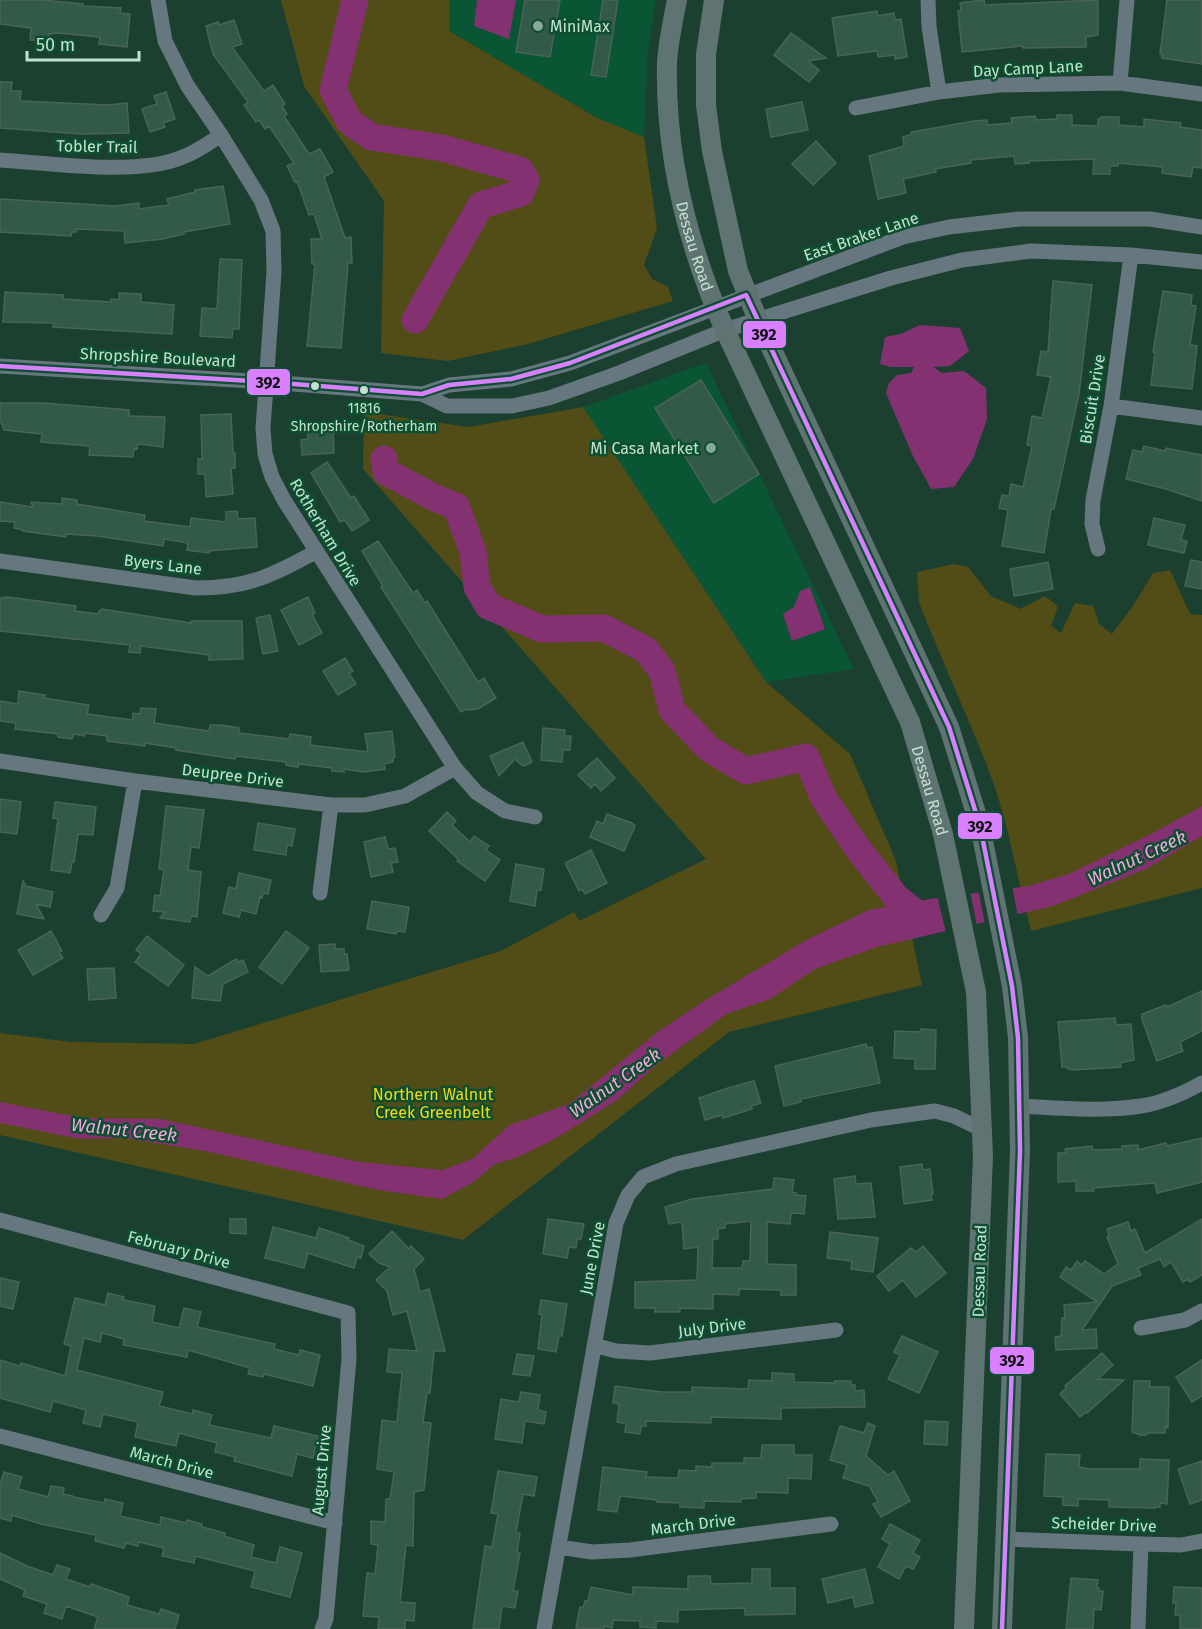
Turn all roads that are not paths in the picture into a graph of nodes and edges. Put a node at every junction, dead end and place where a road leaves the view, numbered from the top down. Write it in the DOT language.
graph roads {
  1 [pos="158,0"];
  2 [pos="677,0"];
  3 [pos="714,0"];
  4 [pos="928,0"];
  5 [pos="1127,0"];
  6 [pos="1120,83"];
  7 [pos="939,92"];
  8 [pos="1202,94"];
  9 [pos="856,108"];
  10 [pos="221,135"];
  11 [pos="0,160"];
  12 [pos="1202,227"];
  13 [pos="1131,255"];
  14 [pos="1202,262"];
  15 [pos="746,295"];
  16 [pos="715,308"];
  17 [pos="758,320"];
  18 [pos="725,330"];
  19 [pos="0,366"];
  20 [pos="267,382"];
  21 [pos="422,394"];
  22 [pos="1111,406"];
  23 [pos="1202,418"];
  24 [pos="1098,549"];
  25 [pos="315,552"];
  26 [pos="0,561"];
  27 [pos="0,761"];
  28 [pos="455,768"];
  29 [pos="135,781"];
  30 [pos="331,805"];
  31 [pos="535,817"];
  32 [pos="320,893"];
  33 [pos="101,915"];
  34 [pos="1202,1083"];
  35 [pos="1020,1106"];
  36 [pos="983,1130"];
  37 [pos="0,1220"];
  38 [pos="1202,1311"];
  39 [pos="348,1313"];
  40 [pos="1142,1328"];
  41 [pos="836,1330"];
  42 [pos="594,1345"];
  43 [pos="0,1436"];
  44 [pos="335,1523"];
  45 [pos="831,1524"];
  46 [pos="1005,1539"];
  47 [pos="1202,1541"];
  48 [pos="1141,1544"];
  49 [pos="559,1547"];
  50 [pos="322,1629"];
  51 [pos="544,1629"];
  52 [pos="964,1629"];
  53 [pos="1002,1629"];
  54 [pos="1138,1629"];
  1 -- 10 [label="street, Rotherham Drive"];
  2 -- 16 [label="main road, Dessau Road"];
  3 -- 15 [label="main road, Dessau Road"];
  4 -- 7 [label="street"];
  5 -- 6 [label="street"];
  6 -- 7 [label="street, Day Camp Lane"];
  6 -- 8 [label="street, Day Camp Lane"];
  7 -- 9 [label="street, Day Camp Lane"];
  10 -- 11 [label="street, Tobler Trail"];
  10 -- 20 [label="street, Rotherham Drive"];
  12 -- 15 [label="street, East Braker Lane"];
  13 -- 14 [label="street"];
  13 -- 17 [label="street"];
  13 -- 22 [label="street, Biscuit Drive"];
  15 -- 16 [label="street, East Braker Lane"];
  15 -- 17 [label="main road, Dessau Road"];
  16 -- 18 [label="main road, Dessau Road"];
  16 -- 21 [label="street, Shropshire Boulevard"];
  17 -- 18 [label="street"];
  17 -- 35 [label="main road, Dessau Road"];
  18 -- 21 [label="street, Shropshire Boulevard"];
  18 -- 36 [label="main road, Dessau Road"];
  19 -- 20 [label="street, Shropshire Boulevard"];
  20 -- 21 [label="street, Shropshire Boulevard"];
  20 -- 25 [label="street, Rotherham Drive"];
  22 -- 23 [label="street"];
  22 -- 24 [label="street, Biscuit Drive"];
  25 -- 26 [label="street, Byers Lane"];
  25 -- 28 [label="street, Rotherham Drive"];
  27 -- 29 [label="street, Deupree Drive"];
  28 -- 30 [label="street, Deupree Drive"];
  28 -- 31 [label="street, Rotherham Drive"];
  29 -- 30 [label="street, Deupree Drive"];
  29 -- 33 [label="street"];
  30 -- 32 [label="street"];
  34 -- 35 [label="street"];
  35 -- 46 [label="main road, Dessau Road"];
  36 -- 42 [label="street, June Drive"];
  36 -- 52 [label="main road, Dessau Road"];
  37 -- 39 [label="street, February Drive"];
  38 -- 40 [label="street"];
  39 -- 44 [label="street, August Drive"];
  41 -- 42 [label="street, July Drive"];
  42 -- 49 [label="street, June Drive"];
  43 -- 44 [label="street, March Drive"];
  44 -- 50 [label="street, August Drive"];
  45 -- 49 [label="street, March Drive"];
  46 -- 48 [label="street, Scheider Drive"];
  46 -- 53 [label="main road, Dessau Road"];
  47 -- 48 [label="street, Scheider Drive"];
  48 -- 54 [label="street"];
  49 -- 51 [label="street, June Drive"];
}
